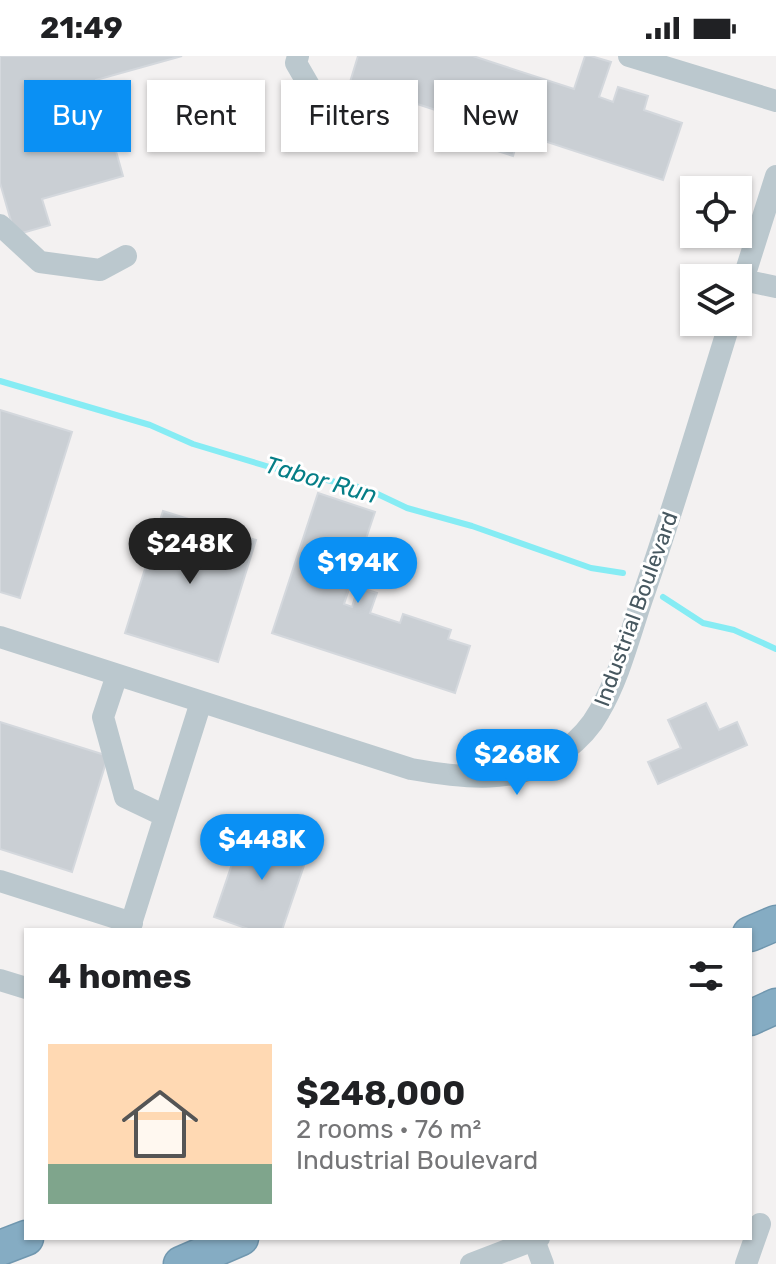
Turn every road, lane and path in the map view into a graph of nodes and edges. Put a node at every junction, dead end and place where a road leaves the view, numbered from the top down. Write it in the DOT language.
graph roads {
  1 [pos="298,56"];
  2 [pos="629,56"];
  3 [pos="306,80"];
  4 [pos="776,101"];
  5 [pos="776,176"];
  6 [pos="0,225"];
  7 [pos="126,256"];
  8 [pos="748,264"];
  9 [pos="776,287"];
  10 [pos="752,288"];
  11 [pos="726,336"];
  12 [pos="0,637"];
  13 [pos="117,675"];
  14 [pos="201,702"];
  15 [pos="165,816"];
  16 [pos="0,881"];
  17 [pos="776,923"];
  18 [pos="130,927"];
  19 [pos="752,933"];
  20 [pos="0,980"];
  21 [pos="24,987"];
  22 [pos="776,1006"];
  23 [pos="752,1017"];
  24 [pos="762,1225"];
  25 [pos="24,1239"];
  26 [pos="236,1240"];
  27 [pos="533,1240"];
  28 [pos="536,1240"];
  29 [pos="0,1248"];
  30 [pos="181,1264"];
  31 [pos="471,1264"];
  32 [pos="543,1264"];
  33 [pos="746,1264"];
  1 -- 3 [label="street"];
  2 -- 4 [label="street"];
  5 -- 8 [label="street"];
  6 -- 7 [label="street"];
  9 -- 10 [label="street"];
  11 -- 14 [label="street, Industrial Boulevard"];
  12 -- 13 [label="street, Industrial Boulevard"];
  13 -- 14 [label="street, Industrial Boulevard"];
  13 -- 15 [label="street"];
  14 -- 15 [label="street"];
  15 -- 18 [label="street"];
  16 -- 18 [label="street"];
  17 -- 19 [label="highway"];
  20 -- 21 [label="street"];
  22 -- 23 [label="highway"];
  24 -- 33 [label="street"];
  25 -- 29 [label="highway"];
  26 -- 30 [label="highway"];
  27 -- 31 [label="street"];
  28 -- 32 [label="street"];
}
